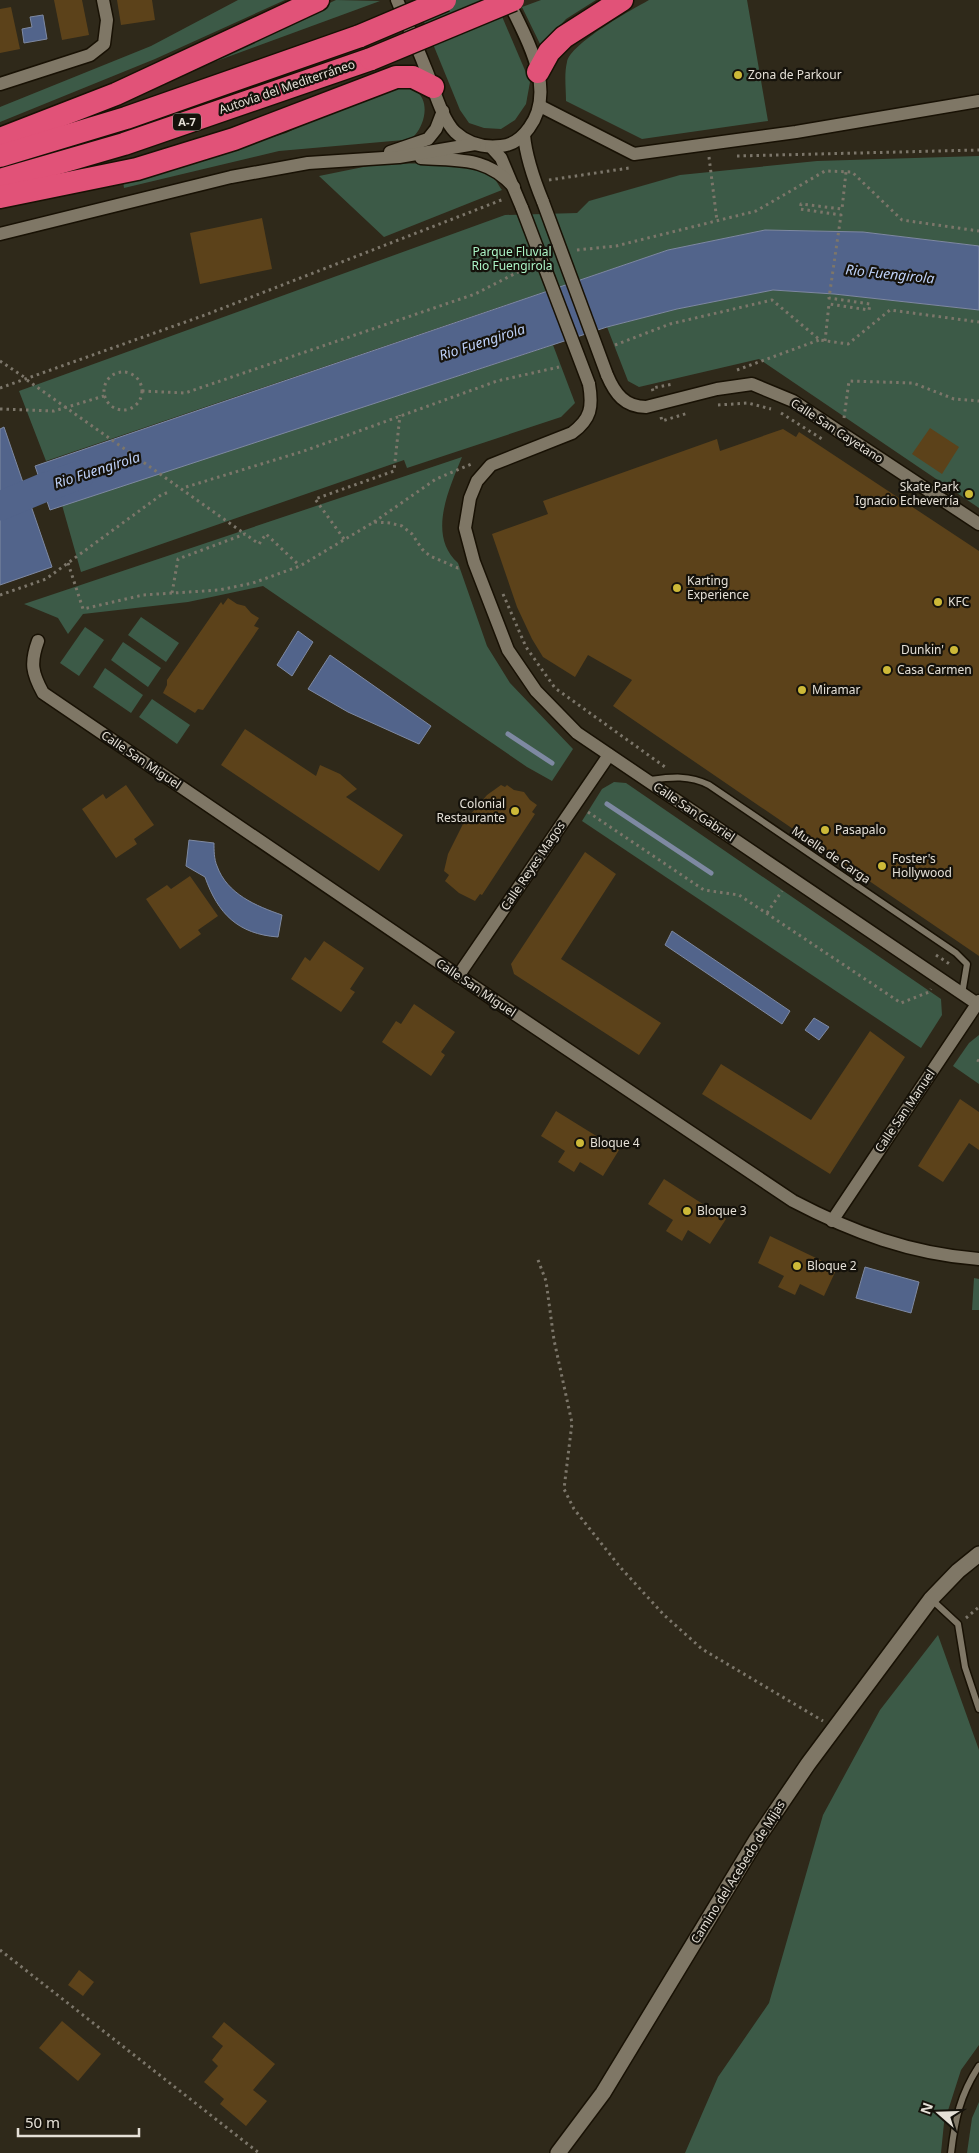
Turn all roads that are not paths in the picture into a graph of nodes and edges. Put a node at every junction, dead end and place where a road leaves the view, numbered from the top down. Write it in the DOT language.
graph roads {
  1 [pos="103,0"];
  2 [pos="318,0"];
  3 [pos="397,0"];
  4 [pos="445,0"];
  5 [pos="508,0"];
  6 [pos="513,0"];
  7 [pos="622,0"];
  8 [pos="538,72"];
  9 [pos="0,84"];
  10 [pos="433,86"];
  11 [pos="979,101"];
  12 [pos="540,106"];
  13 [pos="443,111"];
  14 [pos="524,135"];
  15 [pos="0,139"];
  16 [pos="475,144"];
  17 [pos="491,147"];
  18 [pos="0,156"];
  19 [pos="399,157"];
  20 [pos="374,158"];
  21 [pos="0,180"];
  22 [pos="515,190"];
  23 [pos="0,197"];
  24 [pos="0,234"];
  25 [pos="979,524"];
  26 [pos="38,641"];
  27 [pos="609,755"];
  28 [pos="646,780"];
  29 [pos="458,976"];
  30 [pos="962,994"];
  31 [pos="978,1003"];
  32 [pos="832,1222"];
  33 [pos="979,1259"];
  34 [pos="979,1554"];
  35 [pos="931,1599"];
  36 [pos="979,1709"];
  37 [pos="979,2066"];
  38 [pos="558,2153"];
  39 [pos="951,2153"];
  1 -- 9 [label="street"];
  2 -- 15 [label="highway"];
  3 -- 10 [label="street"];
  4 -- 18 [label="highway, Autovía del Mediterráneo / A-7, bridge"];
  5 -- 8 [label="street"];
  6 -- 21 [label="highway, Autovía del Mediterráneo / A-7, bridge"];
  7 -- 8 [label="highway"];
  8 -- 12 [label="street"];
  10 -- 13 [label="street"];
  10 -- 23 [label="highway"];
  11 -- 12 [label="street"];
  12 -- 14 [label="street"];
  13 -- 16 [label="street"];
  13 -- 20 [label="street"];
  14 -- 17 [label="street"];
  14 -- 25 [label="street, Calle San Cayetano, bridge"];
  16 -- 17 [label="street"];
  16 -- 19 [label="street"];
  17 -- 22 [label="street"];
  19 -- 20 [label="street"];
  19 -- 22 [label="street"];
  20 -- 24 [label="street"];
  22 -- 27 [label="street, Calle San Gabriel, bridge"];
  26 -- 29 [label="street, Calle San Miguel"];
  27 -- 28 [label="street, Calle San Gabriel"];
  27 -- 29 [label="street, Calle Reyes Magos"];
  28 -- 30 [label="street, Calle San Gabriel"];
  28 -- 30 [label="lane, Muelle de Carga"];
  29 -- 32 [label="street, Calle San Miguel"];
  30 -- 31 [label="street, Calle San Gabriel"];
  31 -- 32 [label="street, Calle San Manuel"];
  32 -- 33 [label="street, Calle San Miguel"];
  34 -- 35 [label="street, Camino del Acebedo de Mijas"];
  35 -- 36 [label="lane"];
  35 -- 38 [label="street, Camino del Acebedo de Mijas"];
  37 -- 39 [label="lane"];
}
